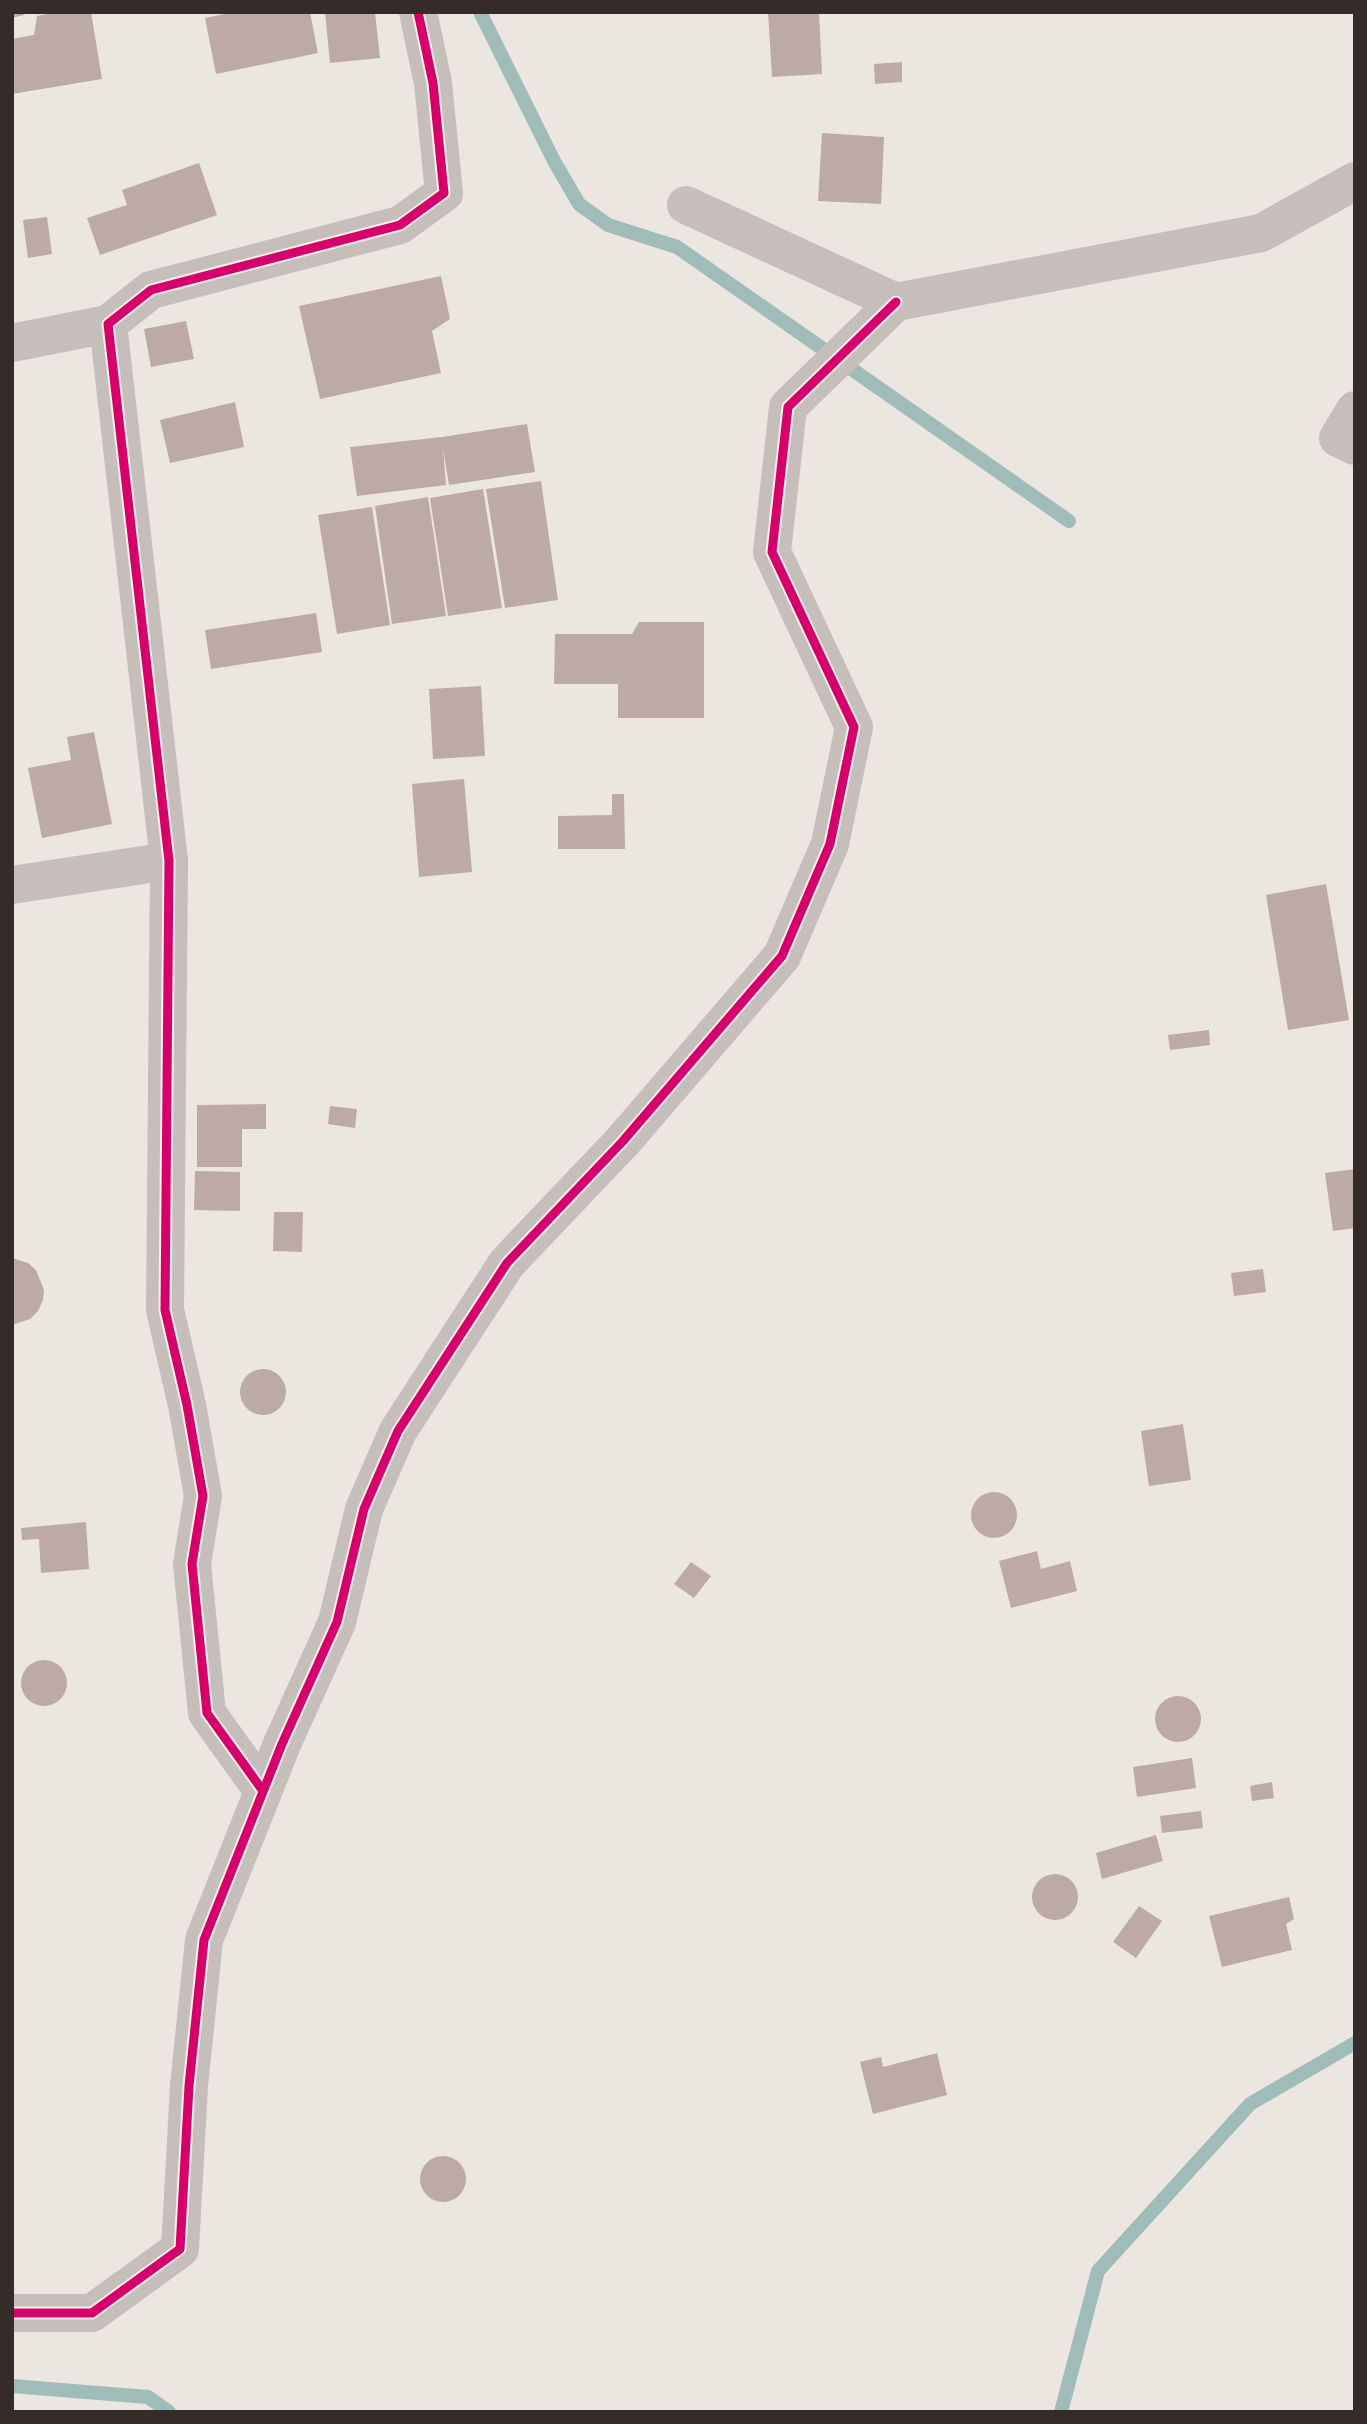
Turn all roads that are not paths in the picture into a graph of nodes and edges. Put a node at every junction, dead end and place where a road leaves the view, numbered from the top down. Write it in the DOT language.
graph roads {
  1 [pos="418,12"];
  2 [pos="1355,181"];
  3 [pos="685,205"];
  4 [pos="896,302"];
  5 [pos="108,324"];
  6 [pos="12,343"];
  7 [pos="169,861"];
  8 [pos="12,885"];
  9 [pos="263,1791"];
  10 [pos="12,2313"];
  1 -- 5 [label="street"];
  2 -- 4 [label="street"];
  3 -- 4 [label="street"];
  4 -- 9 [label="street"];
  5 -- 6 [label="street"];
  5 -- 7 [label="street"];
  7 -- 8 [label="street"];
  7 -- 9 [label="street"];
  9 -- 10 [label="street"];
}
